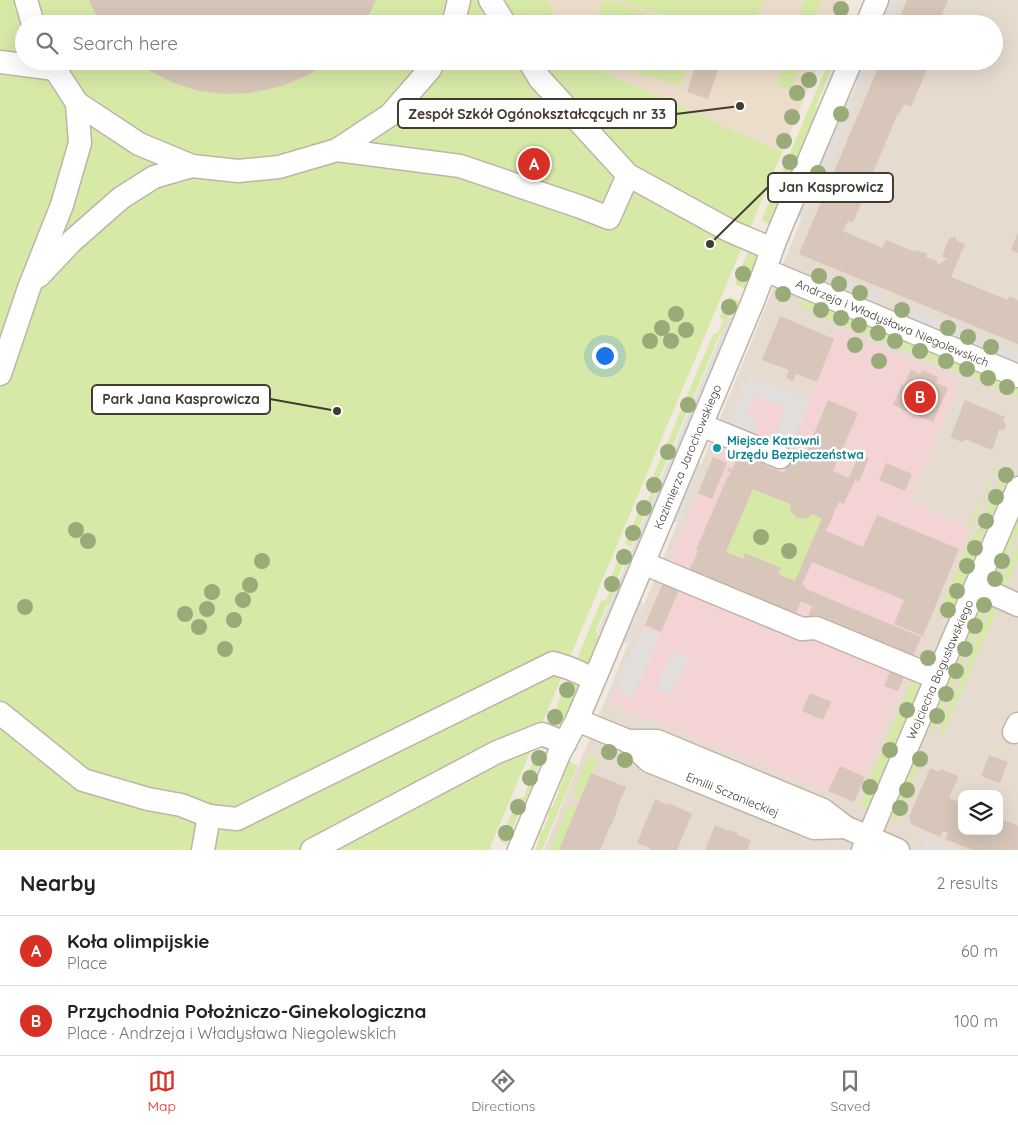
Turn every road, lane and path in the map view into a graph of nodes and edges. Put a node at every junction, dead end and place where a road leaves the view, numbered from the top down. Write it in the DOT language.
graph roads {
  1 [pos="26,0"];
  2 [pos="459,0"];
  3 [pos="490,0"];
  4 [pos="877,0"];
  5 [pos="30,15"];
  6 [pos="455,15"];
  7 [pos="499,15"];
  8 [pos="871,15"];
  9 [pos="0,62"];
  10 [pos="15,63"];
  11 [pos="56,70"];
  12 [pos="429,70"];
  13 [pos="534,70"];
  14 [pos="847,70"];
  15 [pos="77,103"];
  16 [pos="337,150"];
  17 [pos="192,166"];
  18 [pos="628,175"];
  19 [pos="769,260"];
  20 [pos="29,288"];
  21 [pos="0,374"];
  22 [pos="1018,376"];
  23 [pos="701,424"];
  24 [pos="780,457"];
  25 [pos="1018,488"];
  26 [pos="643,563"];
  27 [pos="976,586"];
  28 [pos="1018,605"];
  29 [pos="937,678"];
  30 [pos="594,679"];
  31 [pos="0,713"];
  32 [pos="577,720"];
  33 [pos="565,743"];
  34 [pos="209,816"];
  35 [pos="866,844"];
  36 [pos="203,850"];
  37 [pos="312,850"];
  38 [pos="519,850"];
  39 [pos="898,850"];
  1 -- 5 [label="street"];
  2 -- 6 [label="street"];
  3 -- 7 [label="street"];
  4 -- 8 [label="street"];
  9 -- 10 [label="street"];
  11 -- 15 [label="street"];
  12 -- 16 [label="street"];
  13 -- 18 [label="street, Andrzeja i Władysława Niegolewskich"];
  14 -- 19 [label="street, Kazimierza Jarochowskiego"];
  15 -- 17 [label="street"];
  15 -- 20 [label="street"];
  16 -- 17 [label="street"];
  16 -- 18 [label="street"];
  17 -- 20 [label="street"];
  18 -- 19 [label="street, Andrzeja i Władysława Niegolewskich"];
  19 -- 22 [label="street, Andrzeja i Władysława Niegolewskich"];
  19 -- 23 [label="street, Kazimierza Jarochowskiego"];
  20 -- 21 [label="street"];
  23 -- 24 [label="street"];
  23 -- 26 [label="street, Kazimierza Jarochowskiego"];
  25 -- 27 [label="street, Wojciecha Bogusławskiego"];
  26 -- 29 [label="street"];
  26 -- 30 [label="street, Kazimierza Jarochowskiego"];
  27 -- 28 [label="street"];
  27 -- 29 [label="street, Wojciecha Bogusławskiego"];
  29 -- 35 [label="street, Wojciecha Bogusławskiego"];
  30 -- 32 [label="street, Kazimierza Jarochowskiego"];
  30 -- 34 [label="street"];
  31 -- 34 [label="street"];
  32 -- 33 [label="street, Kazimierza Jarochowskiego"];
  32 -- 35 [label="street, Emilii Sczanieckiej"];
  33 -- 37 [label="street"];
  33 -- 38 [label="street, Kazimierza Jarochowskiego"];
  34 -- 36 [label="street"];
  35 -- 39 [label="street, Emilii Sczanieckiej"];
}
